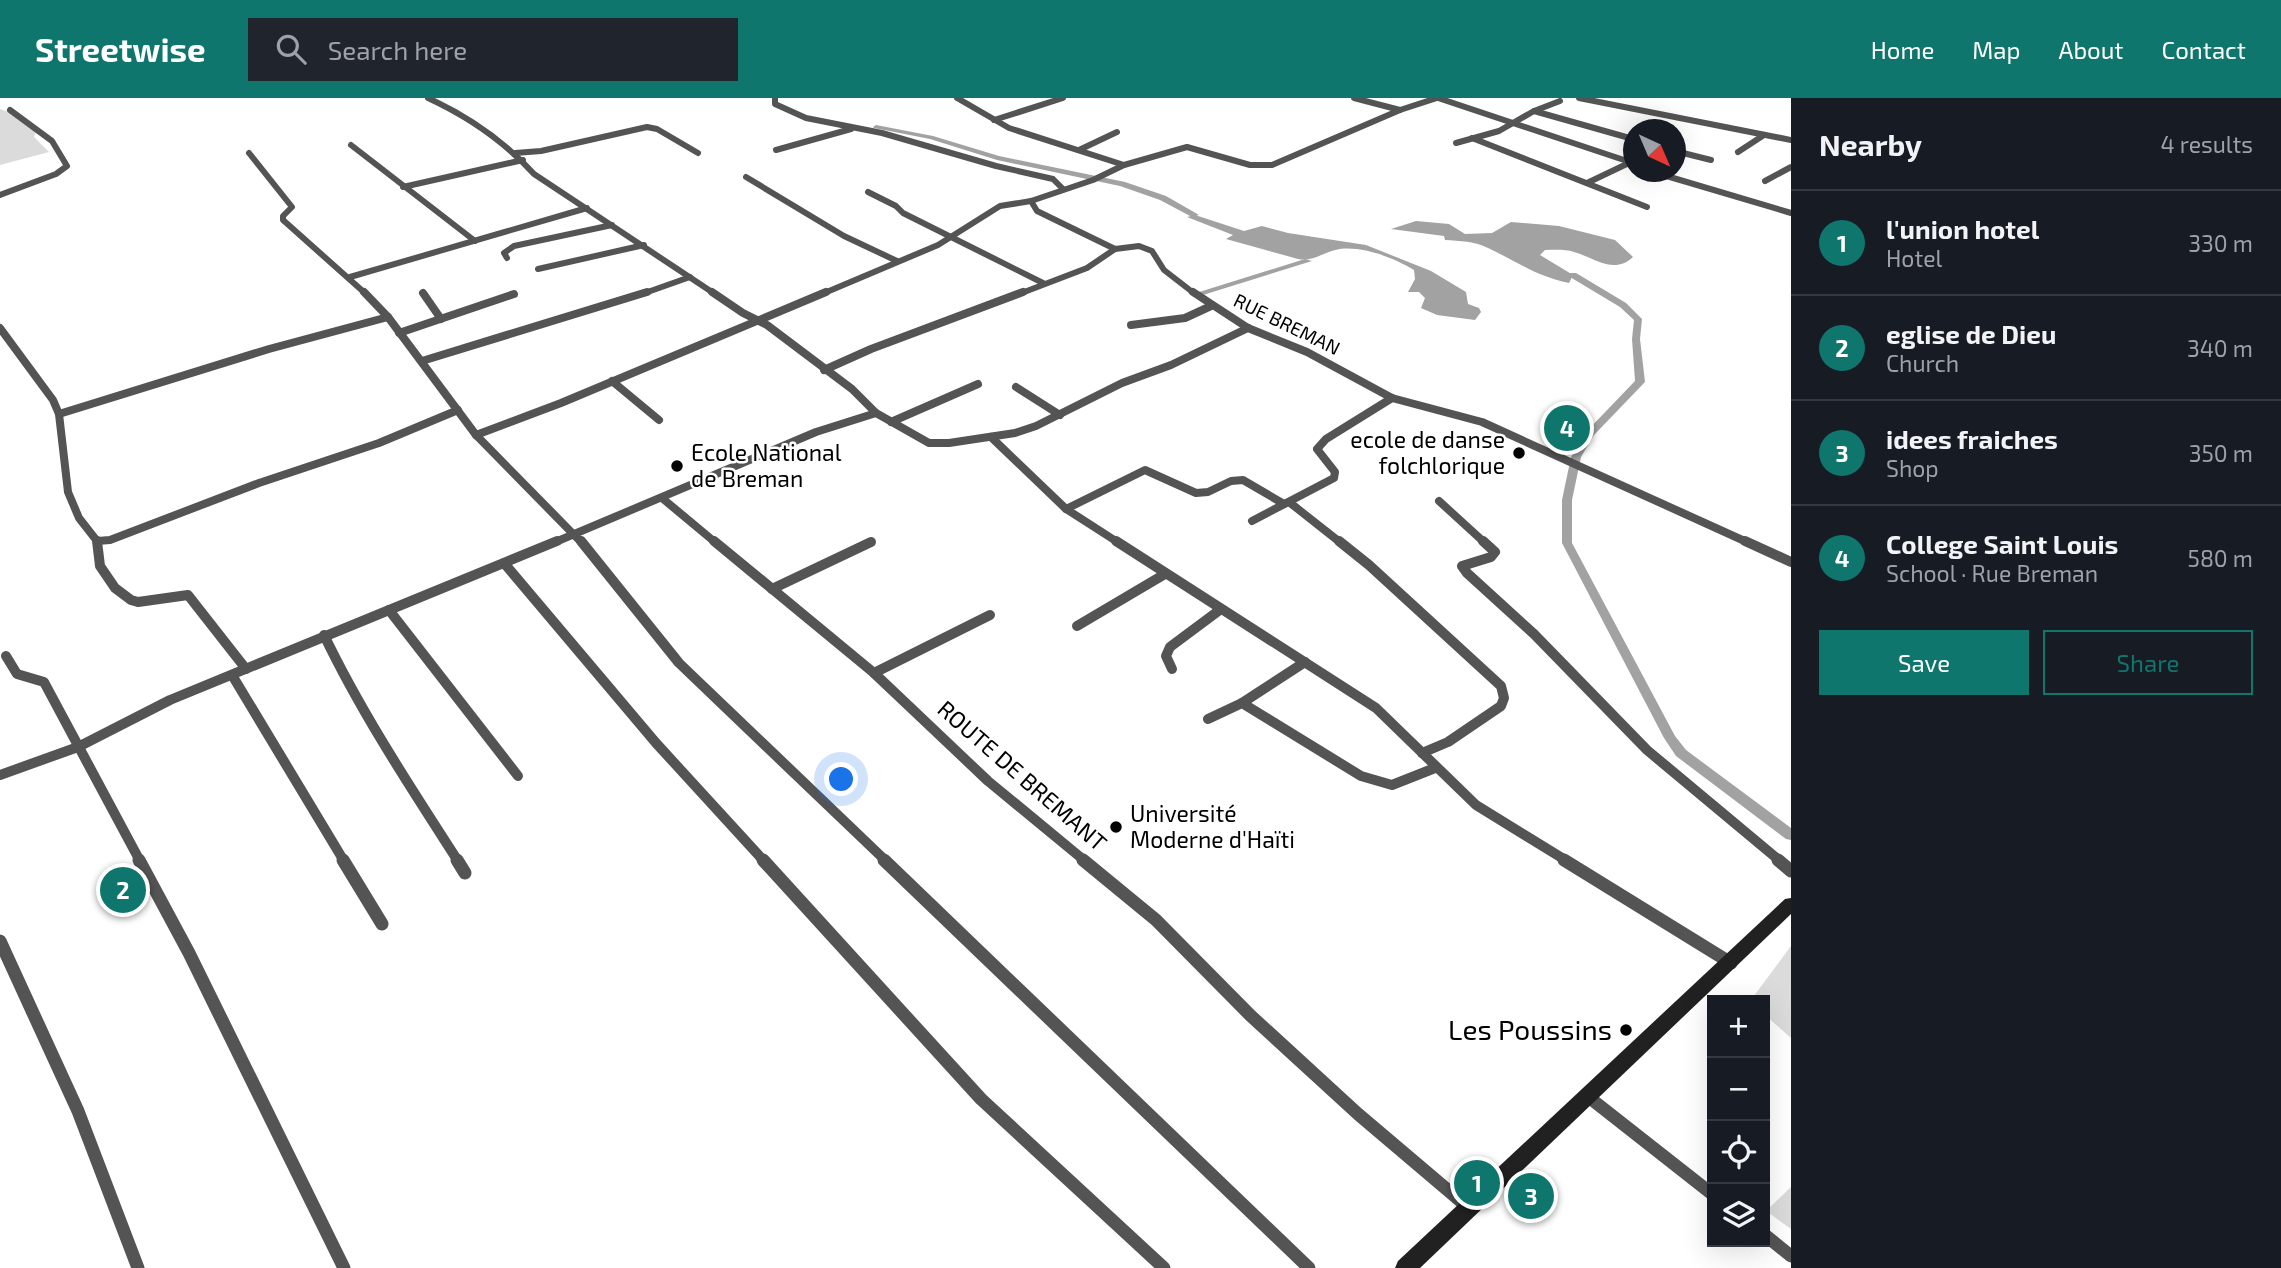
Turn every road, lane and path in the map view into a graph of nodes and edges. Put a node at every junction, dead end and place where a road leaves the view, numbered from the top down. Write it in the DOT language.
graph roads {
  1 [pos="428,98"];
  2 [pos="775,98"];
  3 [pos="957,98"];
  4 [pos="1063,98"];
  5 [pos="1354,98"];
  6 [pos="1437,98"];
  7 [pos="1547,98"];
  8 [pos="1579,98"];
  9 [pos="1560,101"];
  10 [pos="10,110"];
  11 [pos="1400,110"];
  12 [pos="1534,111"];
  13 [pos="994,120"];
  14 [pos="1511,124"];
  15 [pos="856,128"];
  16 [pos="1117,132"];
  17 [pos="1764,135"];
  18 [pos="1623,136"];
  19 [pos="1472,138"];
  20 [pos="1791,140"];
  21 [pos="1456,142"];
  22 [pos="351,145"];
  23 [pos="776,150"];
  24 [pos="1079,150"];
  25 [pos="1738,152"];
  26 [pos="249,153"];
  27 [pos="515,153"];
  28 [pos="698,153"];
  29 [pos="1686,153"];
  30 [pos="523,160"];
  31 [pos="1623,160"];
  32 [pos="1711,160"];
  33 [pos="1124,165"];
  34 [pos="1623,167"];
  35 [pos="1791,167"];
  36 [pos="746,177"];
  37 [pos="1765,181"];
  38 [pos="1681,182"];
  39 [pos="1587,183"];
  40 [pos="403,187"];
  41 [pos="1063,189"];
  42 [pos="868,192"];
  43 [pos="0,195"];
  44 [pos="1031,201"];
  45 [pos="1647,207"];
  46 [pos="587,208"];
  47 [pos="1791,213"];
  48 [pos="612,225"];
  49 [pos="952,235"];
  50 [pos="475,241"];
  51 [pos="644,245"];
  52 [pos="1115,248"];
  53 [pos="507,258"];
  54 [pos="897,261"];
  55 [pos="538,269"];
  56 [pos="350,277"];
  57 [pos="690,277"];
  58 [pos="1043,283"];
  59 [pos="423,293"];
  60 [pos="514,294"];
  61 [pos="1211,306"];
  62 [pos="388,317"];
  63 [pos="441,319"];
  64 [pos="758,321"];
  65 [pos="1132,326"];
  66 [pos="0,328"];
  67 [pos="1248,328"];
  68 [pos="399,333"];
  69 [pos="422,361"];
  70 [pos="824,370"];
  71 [pos="612,381"];
  72 [pos="978,384"];
  73 [pos="1016,387"];
  74 [pos="1392,398"];
  75 [pos="458,410"];
  76 [pos="876,413"];
  77 [pos="59,414"];
  78 [pos="1060,415"];
  79 [pos="659,420"];
  80 [pos="891,422"];
  81 [pos="475,435"];
  82 [pos="991,436"];
  83 [pos="662,498"];
  84 [pos="1439,501"];
  85 [pos="1287,503"];
  86 [pos="1066,509"];
  87 [pos="1252,521"];
  88 [pos="573,533"];
  89 [pos="97,541"];
  90 [pos="871,542"];
  91 [pos="1791,562"];
  92 [pos="505,563"];
  93 [pos="1166,573"];
  94 [pos="772,589"];
  95 [pos="1221,609"];
  96 [pos="389,610"];
  97 [pos="990,615"];
  98 [pos="1077,626"];
  99 [pos="324,635"];
  100 [pos="6,656"];
  101 [pos="1305,662"];
  102 [pos="246,669"];
  103 [pos="1172,669"];
  104 [pos="874,673"];
  105 [pos="232,675"];
  106 [pos="1242,703"];
  107 [pos="1208,719"];
  108 [pos="78,747"];
  109 [pos="1422,753"];
  110 [pos="1435,768"];
  111 [pos="0,775"];
  112 [pos="518,776"];
  113 [pos="1791,871"];
  114 [pos="465,873"];
  115 [pos="1791,904"];
  116 [pos="382,924"];
  117 [pos="0,942"];
  118 [pos="1731,963"];
  119 [pos="1586,1095"];
  120 [pos="1707,1190"];
  121 [pos="1469,1209"];
  122 [pos="1770,1239"];
  123 [pos="1791,1256"];
  124 [pos="138,1268"];
  125 [pos="344,1268"];
  126 [pos="1164,1268"];
  127 [pos="1309,1268"];
  128 [pos="1405,1268"];
  1 -- 27 [label="street"];
  2 -- 15 [label="street"];
  3 -- 13 [label="street"];
  4 -- 13 [label="street"];
  5 -- 11 [label="street"];
  6 -- 11 [label="street"];
  6 -- 14 [label="street"];
  7 -- 9 [label="street"];
  8 -- 9 [label="street"];
  8 -- 17 [label="street"];
  9 -- 12 [label="street"];
  10 -- 43 [label="street"];
  11 -- 33 [label="street"];
  12 -- 14 [label="street"];
  12 -- 18 [label="street"];
  13 -- 24 [label="street"];
  14 -- 19 [label="street"];
  14 -- 31 [label="street"];
  15 -- 23 [label="street"];
  15 -- 41 [label="street"];
  16 -- 24 [label="street"];
  17 -- 20 [label="street"];
  17 -- 25 [label="street"];
  19 -- 21 [label="street"];
  19 -- 39 [label="street"];
  22 -- 40 [label="street"];
  24 -- 33 [label="street"];
  26 -- 56 [label="street"];
  27 -- 28 [label="street"];
  27 -- 30 [label="street"];
  29 -- 32 [label="street"];
  30 -- 40 [label="street"];
  30 -- 46 [label="street"];
  33 -- 41 [label="street"];
  34 -- 39 [label="street"];
  35 -- 37 [label="street"];
  36 -- 54 [label="street"];
  38 -- 47 [label="street"];
  39 -- 45 [label="street"];
  40 -- 50 [label="street"];
  41 -- 44 [label="street"];
  42 -- 49 [label="street"];
  44 -- 49 [label="street"];
  44 -- 52 [label="street, RUE BREMAN"];
  46 -- 48 [label="street"];
  46 -- 50 [label="street"];
  48 -- 51 [label="street"];
  48 -- 53 [label="street"];
  49 -- 54 [label="street"];
  49 -- 58 [label="street"];
  50 -- 56 [label="street"];
  51 -- 55 [label="street"];
  51 -- 57 [label="street"];
  52 -- 58 [label="street"];
  52 -- 61 [label="street, RUE BREMAN"];
  54 -- 64 [label="street"];
  56 -- 62 [label="street"];
  57 -- 64 [label="street"];
  57 -- 69 [label="street"];
  58 -- 70 [label="street"];
  59 -- 63 [label="street"];
  60 -- 63 [label="street"];
  61 -- 65 [label="street"];
  61 -- 67 [label="street, RUE BREMAN"];
  62 -- 68 [label="street"];
  62 -- 77 [label="street"];
  63 -- 68 [label="street"];
  64 -- 70 [label="street"];
  64 -- 71 [label="street"];
  66 -- 77 [label="street"];
  67 -- 74 [label="street, RUE BREMAN"];
  67 -- 78 [label="street"];
  68 -- 69 [label="street"];
  69 -- 75 [label="street"];
  70 -- 76 [label="street"];
  71 -- 79 [label="street"];
  71 -- 81 [label="street"];
  72 -- 80 [label="street"];
  73 -- 78 [label="street"];
  74 -- 85 [label="street"];
  74 -- 91 [label="street, RUE BREMAN"];
  75 -- 81 [label="street"];
  75 -- 89 [label="street"];
  76 -- 80 [label="street"];
  76 -- 83 [label="street"];
  77 -- 89 [label="street"];
  78 -- 82 [label="street"];
  80 -- 82 [label="street"];
  81 -- 88 [label="street"];
  82 -- 86 [label="street"];
  83 -- 88 [label="street"];
  83 -- 94 [label="street, ROUTE DE BREMANT"];
  84 -- 113 [label="street"];
  85 -- 86 [label="street"];
  85 -- 87 [label="street"];
  85 -- 109 [label="street"];
  86 -- 93 [label="street"];
  88 -- 92 [label="street"];
  88 -- 127 [label="street"];
  89 -- 102 [label="street"];
  90 -- 94 [label="street"];
  92 -- 96 [label="street"];
  92 -- 126 [label="street"];
  93 -- 95 [label="street"];
  93 -- 98 [label="street"];
  94 -- 104 [label="street, ROUTE DE BREMANT"];
  95 -- 101 [label="street"];
  95 -- 103 [label="street"];
  96 -- 99 [label="street"];
  96 -- 112 [label="street"];
  97 -- 104 [label="street"];
  99 -- 102 [label="street"];
  99 -- 114 [label="street"];
  100 -- 108 [label="street"];
  101 -- 106 [label="street"];
  101 -- 109 [label="street"];
  102 -- 105 [label="street"];
  104 -- 121 [label="street, ROUTE DE BREMANT"];
  105 -- 108 [label="street"];
  105 -- 116 [label="street"];
  106 -- 107 [label="street"];
  106 -- 110 [label="street"];
  108 -- 111 [label="street"];
  108 -- 125 [label="street"];
  109 -- 110 [label="street"];
  110 -- 118 [label="street"];
  115 -- 118 [label="main road"];
  117 -- 124 [label="street"];
  118 -- 119 [label="main road"];
  119 -- 120 [label="street"];
  119 -- 121 [label="main road"];
  121 -- 128 [label="main road"];
  122 -- 123 [label="street"];
}
